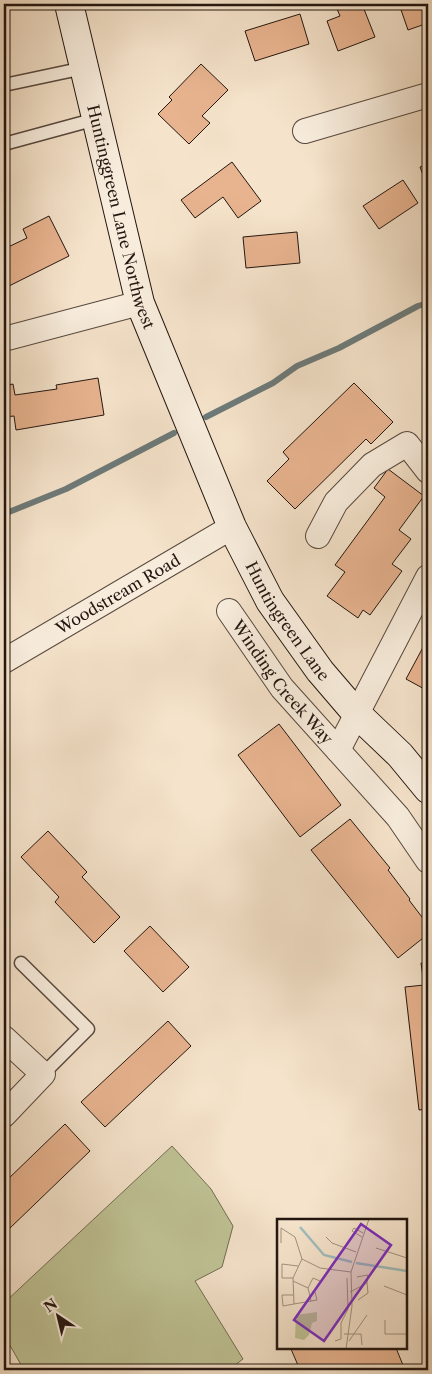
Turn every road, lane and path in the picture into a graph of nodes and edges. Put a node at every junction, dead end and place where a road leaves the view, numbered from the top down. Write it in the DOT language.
graph roads {
  1 [pos="69,4"];
  2 [pos="84,68"];
  3 [pos="4,85"];
  4 [pos="428,95"];
  5 [pos="96,119"];
  6 [pos="305,131"];
  7 [pos="4,144"];
  8 [pos="140,303"];
  9 [pos="4,339"];
  10 [pos="189,424"];
  11 [pos="428,471"];
  12 [pos="232,527"];
  13 [pos="318,536"];
  14 [pos="428,578"];
  15 [pos="229,611"];
  16 [pos="4,661"];
  17 [pos="356,713"];
  18 [pos="338,750"];
  19 [pos="428,789"];
  20 [pos="428,861"];
  21 [pos="21,963"];
  22 [pos="4,1038"];
  23 [pos="43,1074"];
  24 [pos="4,1116"];
  1 -- 2 [label="street, Huntinggreen Lane Northwest"];
  2 -- 3 [label="lane"];
  2 -- 5 [label="street, Huntinggreen Lane Northwest"];
  4 -- 6 [label="street"];
  5 -- 7 [label="lane"];
  5 -- 8 [label="street, Huntinggreen Lane Northwest"];
  8 -- 9 [label="street"];
  8 -- 10 [label="street, Huntinggreen Lane Northwest"];
  10 -- 12 [label="street, Huntingreen Lane"];
  11 -- 13 [label="street"];
  12 -- 16 [label="street, Woodstream Road"];
  12 -- 17 [label="street, Huntingreen Lane"];
  14 -- 17 [label="street, Winding Creek Way"];
  15 -- 18 [label="street, Winding Creek Way"];
  17 -- 18 [label="street, Winding Creek Way"];
  17 -- 19 [label="street, Huntingreen Lane"];
  18 -- 20 [label="street, Winding Creek Way"];
  21 -- 23 [label="lane"];
  22 -- 23 [label="street"];
  23 -- 24 [label="street"];
}
